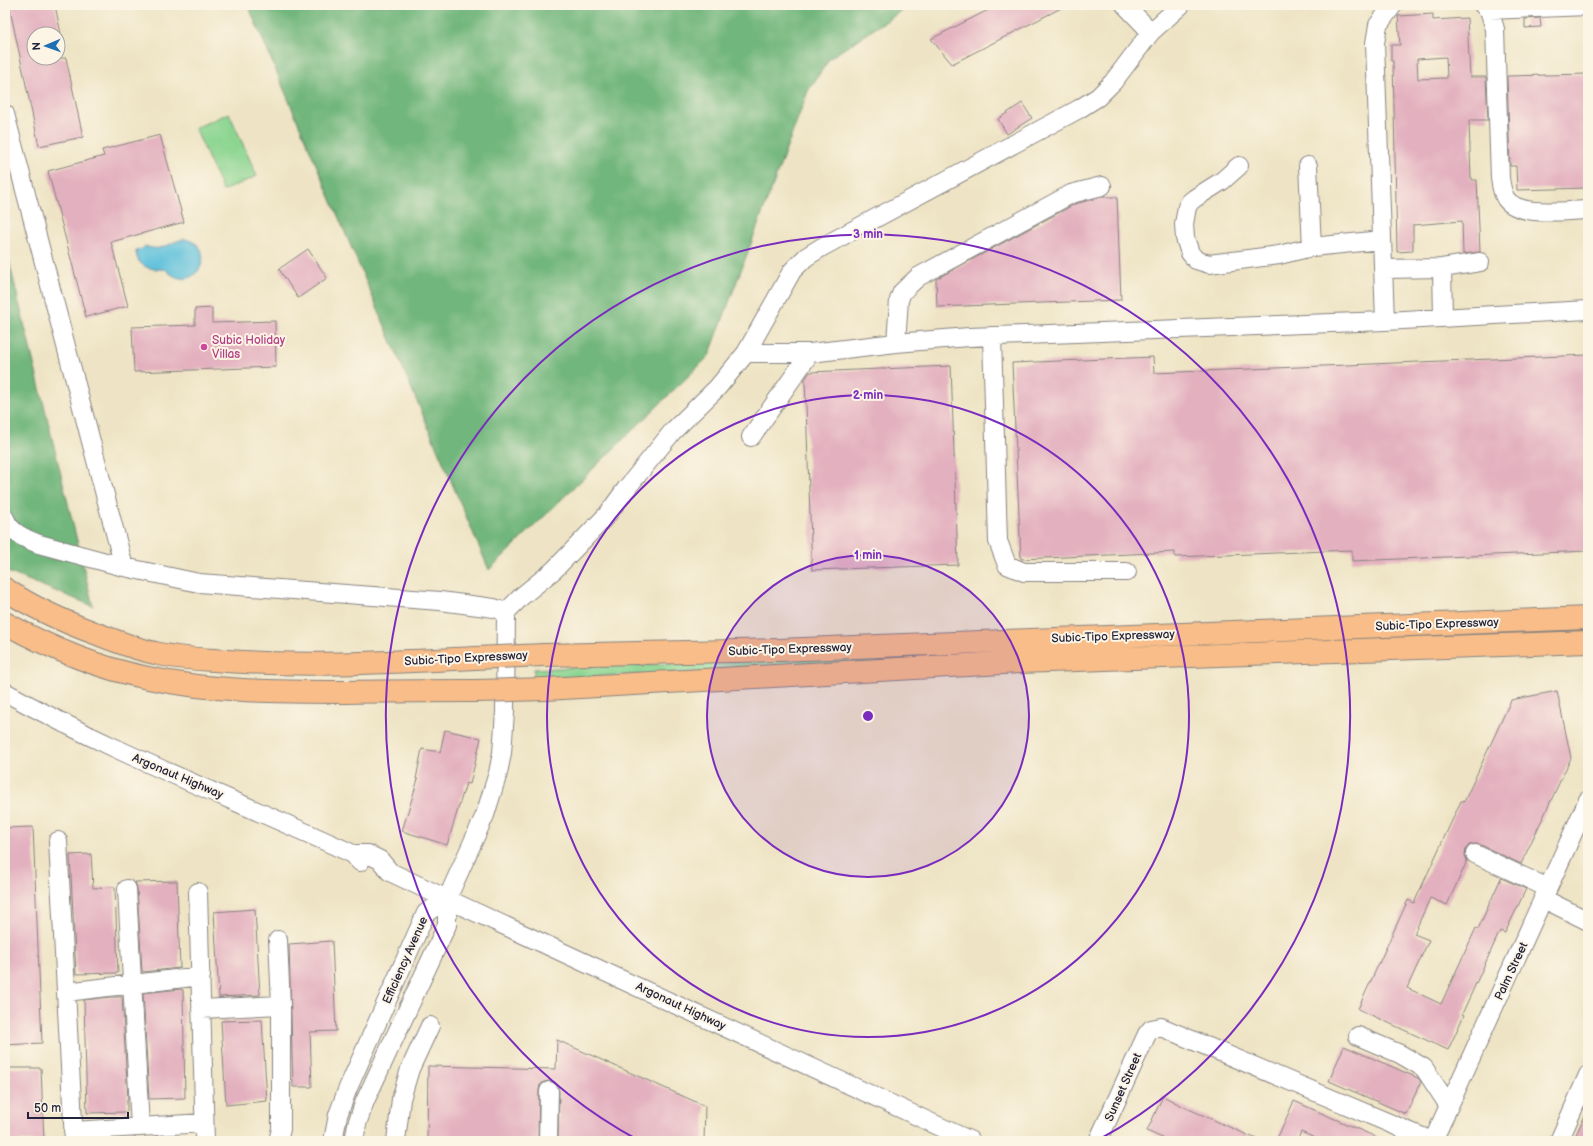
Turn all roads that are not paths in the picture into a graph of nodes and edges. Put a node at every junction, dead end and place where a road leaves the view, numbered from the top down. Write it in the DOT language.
graph roads {
  1 [pos="1125,5"];
  2 [pos="1181,5"];
  3 [pos="1393,5"];
  4 [pos="1588,6"];
  5 [pos="1486,8"];
  6 [pos="1151,32"];
  7 [pos="5,114"];
  8 [pos="1239,166"];
  9 [pos="1308,166"];
  10 [pos="1102,186"];
  11 [pos="1588,210"];
  12 [pos="1382,240"];
  13 [pos="1312,247"];
  14 [pos="1480,262"];
  15 [pos="1442,268"];
  16 [pos="1384,269"];
  17 [pos="1588,310"];
  18 [pos="1443,318"];
  19 [pos="1385,321"];
  20 [pos="992,336"];
  21 [pos="896,343"];
  22 [pos="810,352"];
  23 [pos="746,353"];
  24 [pos="751,437"];
  25 [pos="5,518"];
  26 [pos="124,567"];
  27 [pos="1127,572"];
  28 [pos="5,589"];
  29 [pos="506,612"];
  30 [pos="1588,618"];
  31 [pos="5,623"];
  32 [pos="1588,642"];
  33 [pos="5,692"];
  34 [pos="1588,801"];
  35 [pos="58,841"];
  36 [pos="1475,854"];
  37 [pos="127,889"];
  38 [pos="198,892"];
  39 [pos="1546,893"];
  40 [pos="447,899"];
  41 [pos="1588,921"];
  42 [pos="278,940"];
  43 [pos="200,976"];
  44 [pos="133,984"];
  45 [pos="66,992"];
  46 [pos="281,1005"];
  47 [pos="201,1009"];
  48 [pos="430,1026"];
  49 [pos="1358,1036"];
  50 [pos="1588,1076"];
  51 [pos="549,1091"];
  52 [pos="1449,1106"];
  53 [pos="204,1123"];
  54 [pos="140,1127"];
  55 [pos="74,1136"];
  56 [pos="205,1141"];
  57 [pos="278,1141"];
  58 [pos="333,1141"];
  59 [pos="354,1141"];
  60 [pos="396,1141"];
  61 [pos="548,1141"];
  62 [pos="970,1141"];
  63 [pos="1098,1141"];
  64 [pos="1432,1141"];
  65 [pos="1559,1141"];
  1 -- 6 [label="street"];
  2 -- 6 [label="street"];
  3 -- 12 [label="street"];
  4 -- 5 [label="street"];
  5 -- 11 [label="street"];
  6 -- 23 [label="street"];
  7 -- 26 [label="street"];
  8 -- 13 [label="street"];
  9 -- 13 [label="street"];
  10 -- 21 [label="street"];
  12 -- 13 [label="street"];
  12 -- 16 [label="street"];
  14 -- 15 [label="street"];
  15 -- 16 [label="street"];
  15 -- 18 [label="street"];
  16 -- 19 [label="street"];
  17 -- 18 [label="street"];
  18 -- 19 [label="street"];
  19 -- 20 [label="street"];
  20 -- 21 [label="street"];
  20 -- 27 [label="street"];
  21 -- 22 [label="street"];
  22 -- 23 [label="street"];
  22 -- 24 [label="street"];
  23 -- 29 [label="street"];
  25 -- 26 [label="street"];
  26 -- 29 [label="street"];
  28 -- 30 [label="highway, Subic-Tipo Expressway, bridge"];
  29 -- 40 [label="street"];
  31 -- 32 [label="highway, Subic-Tipo Expressway, bridge"];
  33 -- 40 [label="street, Argonaut Highway"];
  34 -- 39 [label="street, Palm Street"];
  35 -- 45 [label="street"];
  36 -- 39 [label="street"];
  37 -- 44 [label="street"];
  38 -- 43 [label="street"];
  39 -- 41 [label="street"];
  39 -- 52 [label="street, Palm Street"];
  40 -- 58 [label="street, Efficiency Avenue"];
  40 -- 59 [label="street, Efficiency Avenue"];
  40 -- 62 [label="street, Argonaut Highway"];
  42 -- 46 [label="street"];
  43 -- 44 [label="street"];
  43 -- 47 [label="street"];
  44 -- 45 [label="street"];
  44 -- 54 [label="street"];
  45 -- 55 [label="street"];
  46 -- 47 [label="street"];
  46 -- 57 [label="street"];
  47 -- 53 [label="street"];
  48 -- 60 [label="street"];
  49 -- 52 [label="street"];
  50 -- 65 [label="street"];
  51 -- 61 [label="street"];
  52 -- 64 [label="street, Palm Street"];
  53 -- 54 [label="street"];
  53 -- 56 [label="street"];
  54 -- 55 [label="street"];
  63 -- 64 [label="street, Sunset Street"];
}
